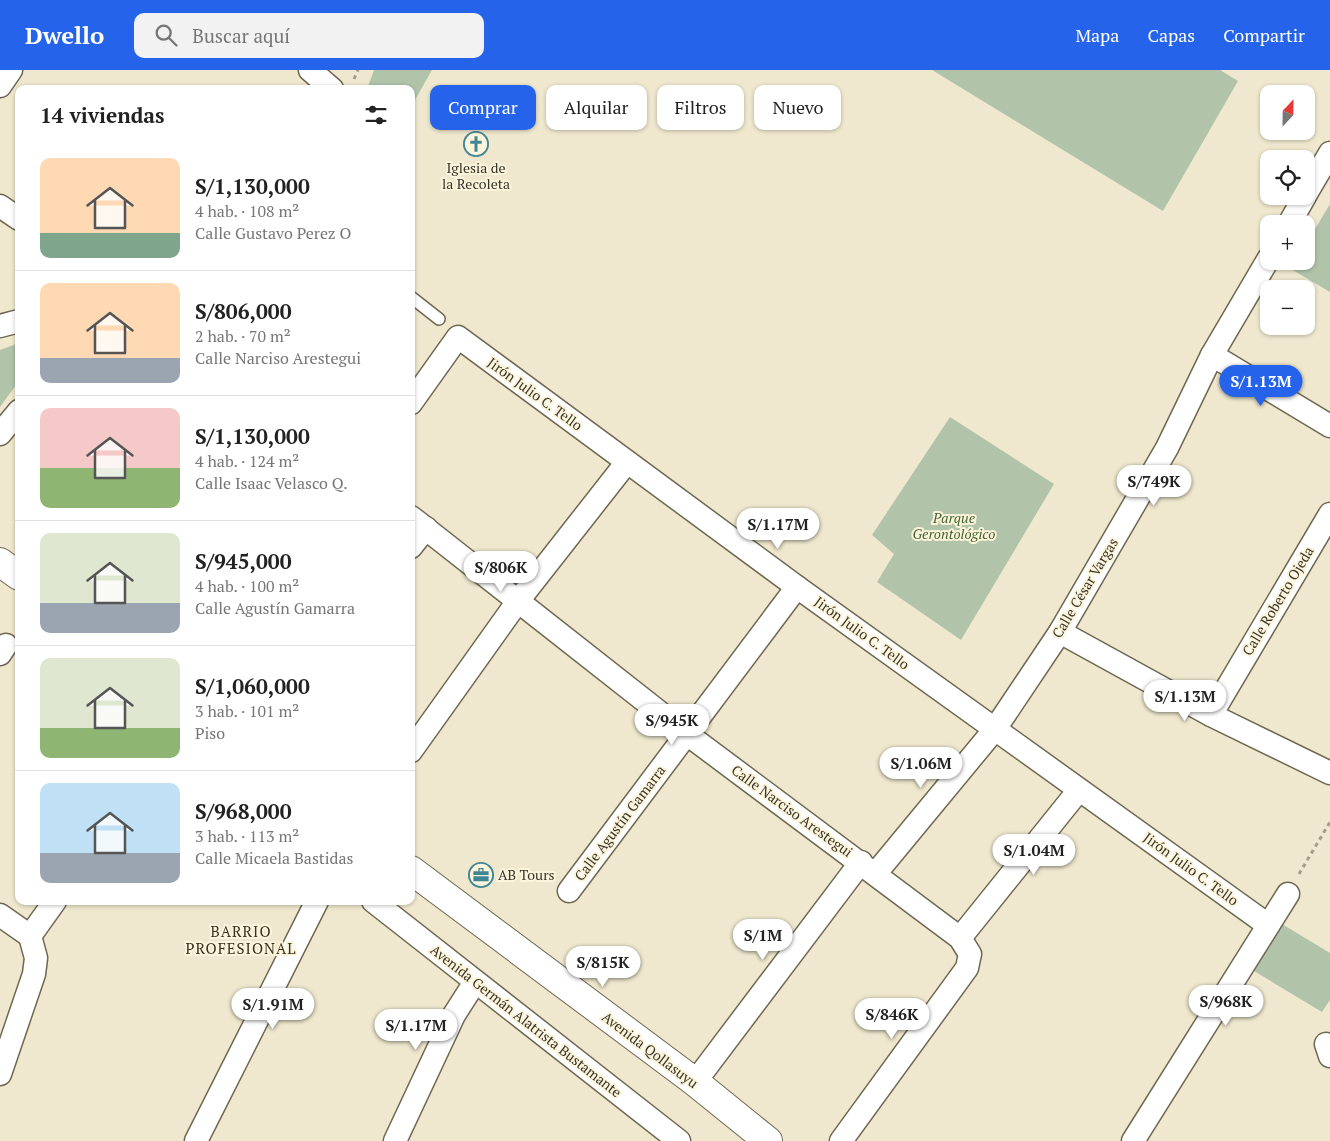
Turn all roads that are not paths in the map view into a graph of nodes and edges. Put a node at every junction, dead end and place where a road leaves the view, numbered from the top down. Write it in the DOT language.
graph roads {
  1 [pos="11,70"];
  2 [pos="310,70"];
  3 [pos="327,85"];
  4 [pos="0,86"];
  5 [pos="1330,154"];
  6 [pos="1315,180"];
  7 [pos="0,206"];
  8 [pos="15,217"];
  9 [pos="1262,270"];
  10 [pos="415,300"];
  11 [pos="439,319"];
  12 [pos="15,322"];
  13 [pos="0,326"];
  14 [pos="1212,355"];
  15 [pos="415,397"];
  16 [pos="15,416"];
  17 [pos="1330,426"];
  18 [pos="0,434"];
  19 [pos="627,462"];
  20 [pos="1330,514"];
  21 [pos="418,523"];
  22 [pos="0,562"];
  23 [pos="15,573"];
  24 [pos="797,587"];
  25 [pos="518,601"];
  26 [pos="1060,632"];
  27 [pos="1211,715"];
  28 [pos="996,729"];
  29 [pos="687,734"];
  30 [pos="415,745"];
  31 [pos="1330,773"];
  32 [pos="1079,790"];
  33 [pos="868,868"];
  34 [pos="415,873"];
  35 [pos="569,891"];
  36 [pos="1288,894"];
  37 [pos="52,905"];
  38 [pos="315,905"];
  39 [pos="378,905"];
  40 [pos="0,915"];
  41 [pos="1268,925"];
  42 [pos="30,936"];
  43 [pos="960,938"];
  44 [pos="475,982"];
  45 [pos="0,1074"];
  46 [pos="694,1082"];
  47 [pos="196,1141"];
  48 [pos="395,1141"];
  49 [pos="679,1141"];
  50 [pos="768,1141"];
  51 [pos="841,1141"];
  52 [pos="1133,1141"];
  1 -- 4 [label="street"];
  2 -- 3 [label="street"];
  5 -- 6 [label="street"];
  7 -- 8 [label="street"];
  9 -- 14 [label="street, Calle César Vargas"];
  10 -- 11 [label="lane"];
  12 -- 13 [label="street"];
  14 -- 17 [label="street"];
  14 -- 26 [label="street, Calle César Vargas"];
  15 -- 19 [label="street, Jirón Julio C. Tello"];
  16 -- 18 [label="street"];
  19 -- 24 [label="street, Jirón Julio C. Tello"];
  19 -- 25 [label="street"];
  20 -- 27 [label="street, Calle Roberto Ojeda"];
  21 -- 25 [label="street, Calle Narciso Arestegui"];
  22 -- 23 [label="street"];
  24 -- 28 [label="street, Jirón Julio C. Tello"];
  24 -- 29 [label="street, Calle Agustín Gamarra"];
  25 -- 29 [label="street, Calle Narciso Arestegui"];
  25 -- 30 [label="street"];
  26 -- 27 [label="street"];
  26 -- 28 [label="street, Calle César Vargas"];
  27 -- 31 [label="street"];
  28 -- 32 [label="street, Jirón Julio C. Tello"];
  28 -- 33 [label="street, Calle César Vargas"];
  29 -- 33 [label="street, Calle Narciso Arestegui"];
  29 -- 35 [label="street, Calle Agustín Gamarra"];
  32 -- 41 [label="street, Jirón Julio C. Tello"];
  32 -- 43 [label="street"];
  33 -- 43 [label="street, Calle Narciso Arestegui"];
  33 -- 46 [label="street, Calle César Vargas"];
  34 -- 46 [label="street, Avenida Qollasuyu"];
  36 -- 41 [label="street"];
  37 -- 42 [label="street"];
  38 -- 47 [label="street"];
  39 -- 44 [label="street, Avenida Germán Alatrista Bustamante"];
  40 -- 42 [label="street"];
  41 -- 52 [label="street"];
  42 -- 45 [label="street"];
  43 -- 51 [label="street"];
  44 -- 48 [label="street"];
  44 -- 49 [label="street, Avenida Germán Alatrista Bustamante"];
  46 -- 50 [label="street, Avenida Qollasuyu"];
}
